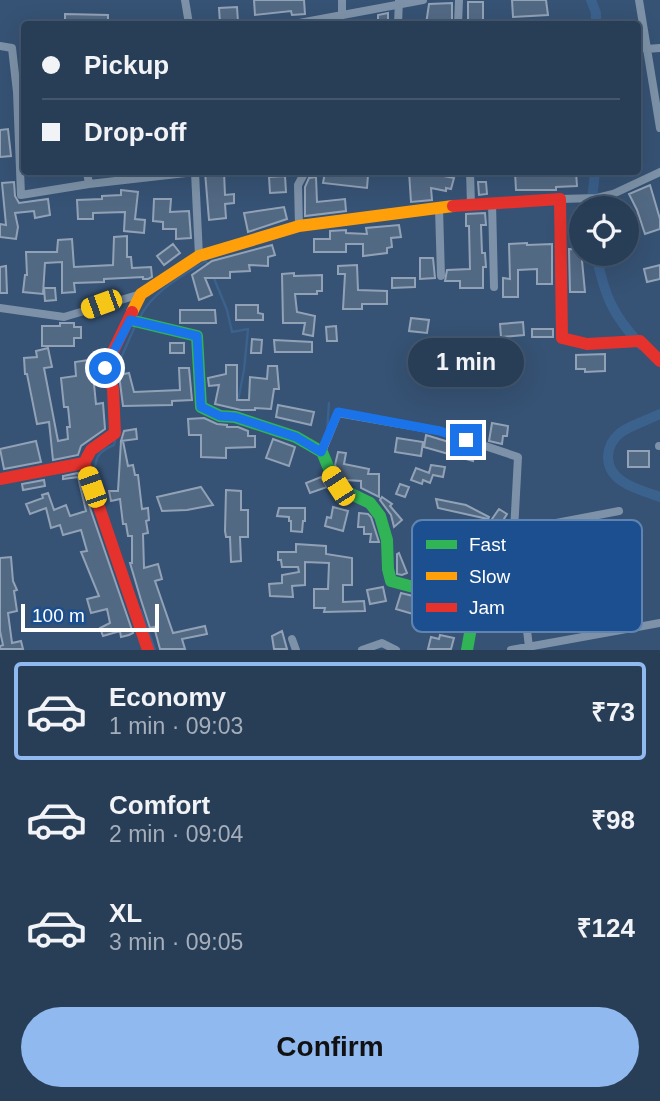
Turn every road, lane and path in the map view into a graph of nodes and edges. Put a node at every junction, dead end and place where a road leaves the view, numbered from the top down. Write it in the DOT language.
graph roads {
  1 [pos="185,0"];
  2 [pos="342,0"];
  3 [pos="423,0"];
  4 [pos="459,0"];
  5 [pos="639,0"];
  6 [pos="399,2"];
  7 [pos="342,14"];
  8 [pos="188,21"];
  9 [pos="308,21"];
  10 [pos="398,21"];
  11 [pos="458,21"];
  12 [pos="0,46"];
  13 [pos="660,48"];
  14 [pos="646,49"];
  15 [pos="21,92"];
  16 [pos="660,128"];
  17 [pos="660,172"];
  18 [pos="88,175"];
  19 [pos="131,175"];
  20 [pos="195,175"];
  21 [pos="303,175"];
  22 [pos="470,175"];
  23 [pos="89,184"];
  24 [pos="560,199"];
  25 [pos="492,202"];
  26 [pos="471,204"];
  27 [pos="439,208"];
  28 [pos="299,226"];
  29 [pos="199,256"];
  30 [pos="440,276"];
  31 [pos="494,287"];
  32 [pos="141,294"];
  33 [pos="0,308"];
  34 [pos="130,320"];
  35 [pos="660,361"];
  36 [pos="321,452"];
  37 [pos="84,464"];
  38 [pos="0,479"];
  39 [pos="619,511"];
  40 [pos="515,520"];
  41 [pos="572,520"];
  42 [pos="412,585"];
  43 [pos="660,623"];
  44 [pos="642,626"];
  45 [pos="527,632"];
  46 [pos="611,632"];
  47 [pos="292,639"];
  48 [pos="529,647"];
  49 [pos="148,649"];
  50 [pos="296,649"];
  51 [pos="362,649"];
  52 [pos="396,649"];
  53 [pos="511,649"];
  1 -- 8 [label="street"];
  2 -- 7 [label="street"];
  3 -- 6 [label="street"];
  4 -- 11 [label="street"];
  5 -- 14 [label="street"];
  6 -- 7 [label="street"];
  6 -- 10 [label="street"];
  7 -- 9 [label="street"];
  12 -- 15 [label="street"];
  13 -- 14 [label="street"];
  14 -- 16 [label="street"];
  15 -- 23 [label="street"];
  17 -- 24 [label="street"];
  18 -- 23 [label="street"];
  19 -- 23 [label="street"];
  20 -- 29 [label="street"];
  21 -- 28 [label="street"];
  22 -- 26 [label="street"];
  24 -- 25 [label="street"];
  24 -- 35 [label="street"];
  25 -- 26 [label="street"];
  25 -- 31 [label="street"];
  26 -- 27 [label="street"];
  27 -- 28 [label="street"];
  27 -- 30 [label="street"];
  28 -- 29 [label="street"];
  29 -- 32 [label="street"];
  32 -- 33 [label="street"];
  32 -- 34 [label="street"];
  34 -- 36 [label="street"];
  34 -- 37 [label="street"];
  36 -- 40 [label="street"];
  36 -- 42 [label="street"];
  37 -- 38 [label="street"];
  37 -- 49 [label="street"];
  39 -- 41 [label="street"];
  43 -- 44 [label="street"];
  45 -- 48 [label="street"];
  46 -- 48 [label="street"];
  47 -- 50 [label="street"];
  48 -- 53 [label="street"];
  51 -- 52 [label="street"];
}
